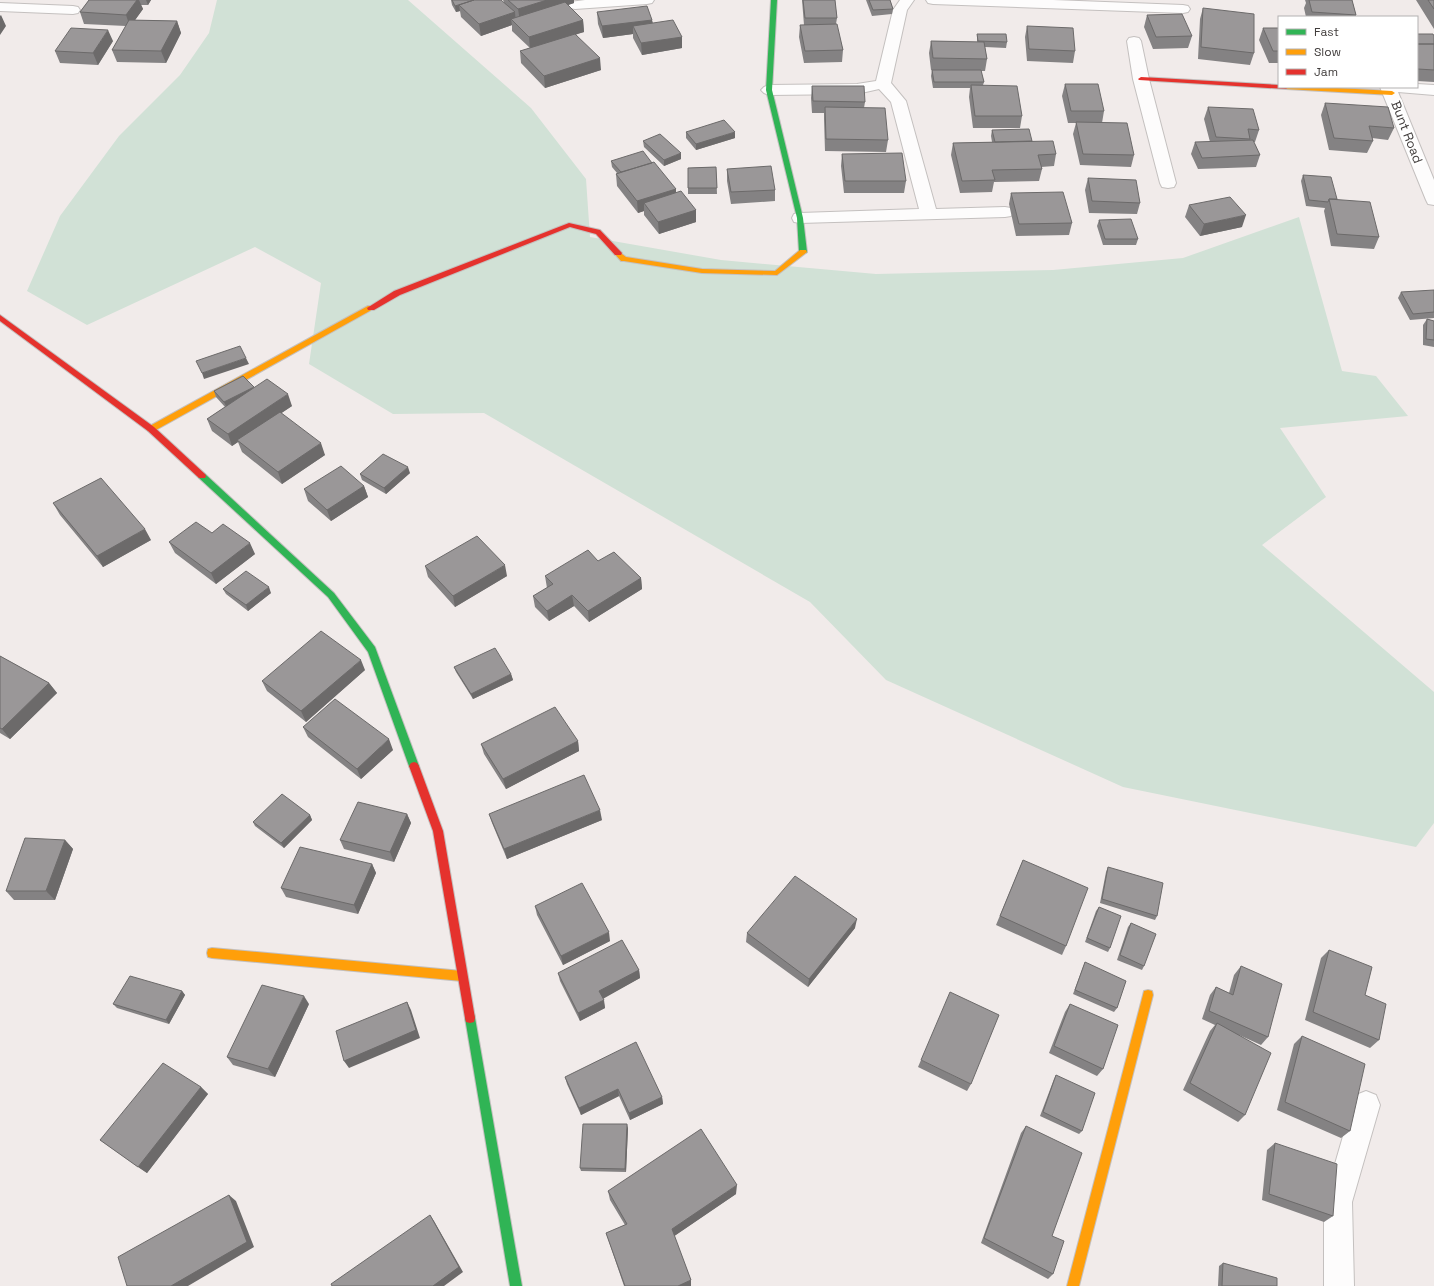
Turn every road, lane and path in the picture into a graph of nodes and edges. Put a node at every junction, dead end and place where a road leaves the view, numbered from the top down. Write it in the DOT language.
graph roads {
  1 [pos="648,0"];
  2 [pos="774,0"];
  3 [pos="907,0"];
  4 [pos="935,0"];
  5 [pos="1135,4"];
  6 [pos="575,5"];
  7 [pos="0,7"];
  8 [pos="73,10"];
  9 [pos="1183,10"];
  10 [pos="1134,41"];
  11 [pos="1141,79"];
  12 [pos="883,84"];
  13 [pos="1278,84"];
  14 [pos="1366,88"];
  15 [pos="1391,89"];
  16 [pos="769,90"];
  17 [pos="1434,90"];
  18 [pos="1168,183"];
  19 [pos="1434,200"];
  20 [pos="1005,212"];
  21 [pos="929,214"];
  22 [pos="800,218"];
  23 [pos="0,317"];
  24 [pos="151,429"];
  25 [pos="212,953"];
  26 [pos="462,976"];
  27 [pos="1148,995"];
  28 [pos="1366,1105"];
  29 [pos="516,1286"];
  30 [pos="1073,1286"];
  31 [pos="1340,1286"];
  1 -- 6 [label="street"];
  2 -- 16 [label="street"];
  3 -- 12 [label="street"];
  4 -- 5 [label="street"];
  5 -- 9 [label="street"];
  7 -- 8 [label="street"];
  10 -- 11 [label="street"];
  11 -- 13 [label="street"];
  11 -- 18 [label="street"];
  12 -- 16 [label="street"];
  12 -- 21 [label="street"];
  14 -- 15 [label="street"];
  15 -- 17 [label="street"];
  15 -- 19 [label="street, Bunt Road"];
  16 -- 22 [label="street"];
  20 -- 21 [label="street"];
  21 -- 22 [label="street"];
  22 -- 24 [label="street"];
  23 -- 24 [label="street"];
  24 -- 26 [label="street"];
  25 -- 26 [label="street"];
  26 -- 29 [label="street"];
  27 -- 30 [label="street"];
  28 -- 31 [label="street"];
}
